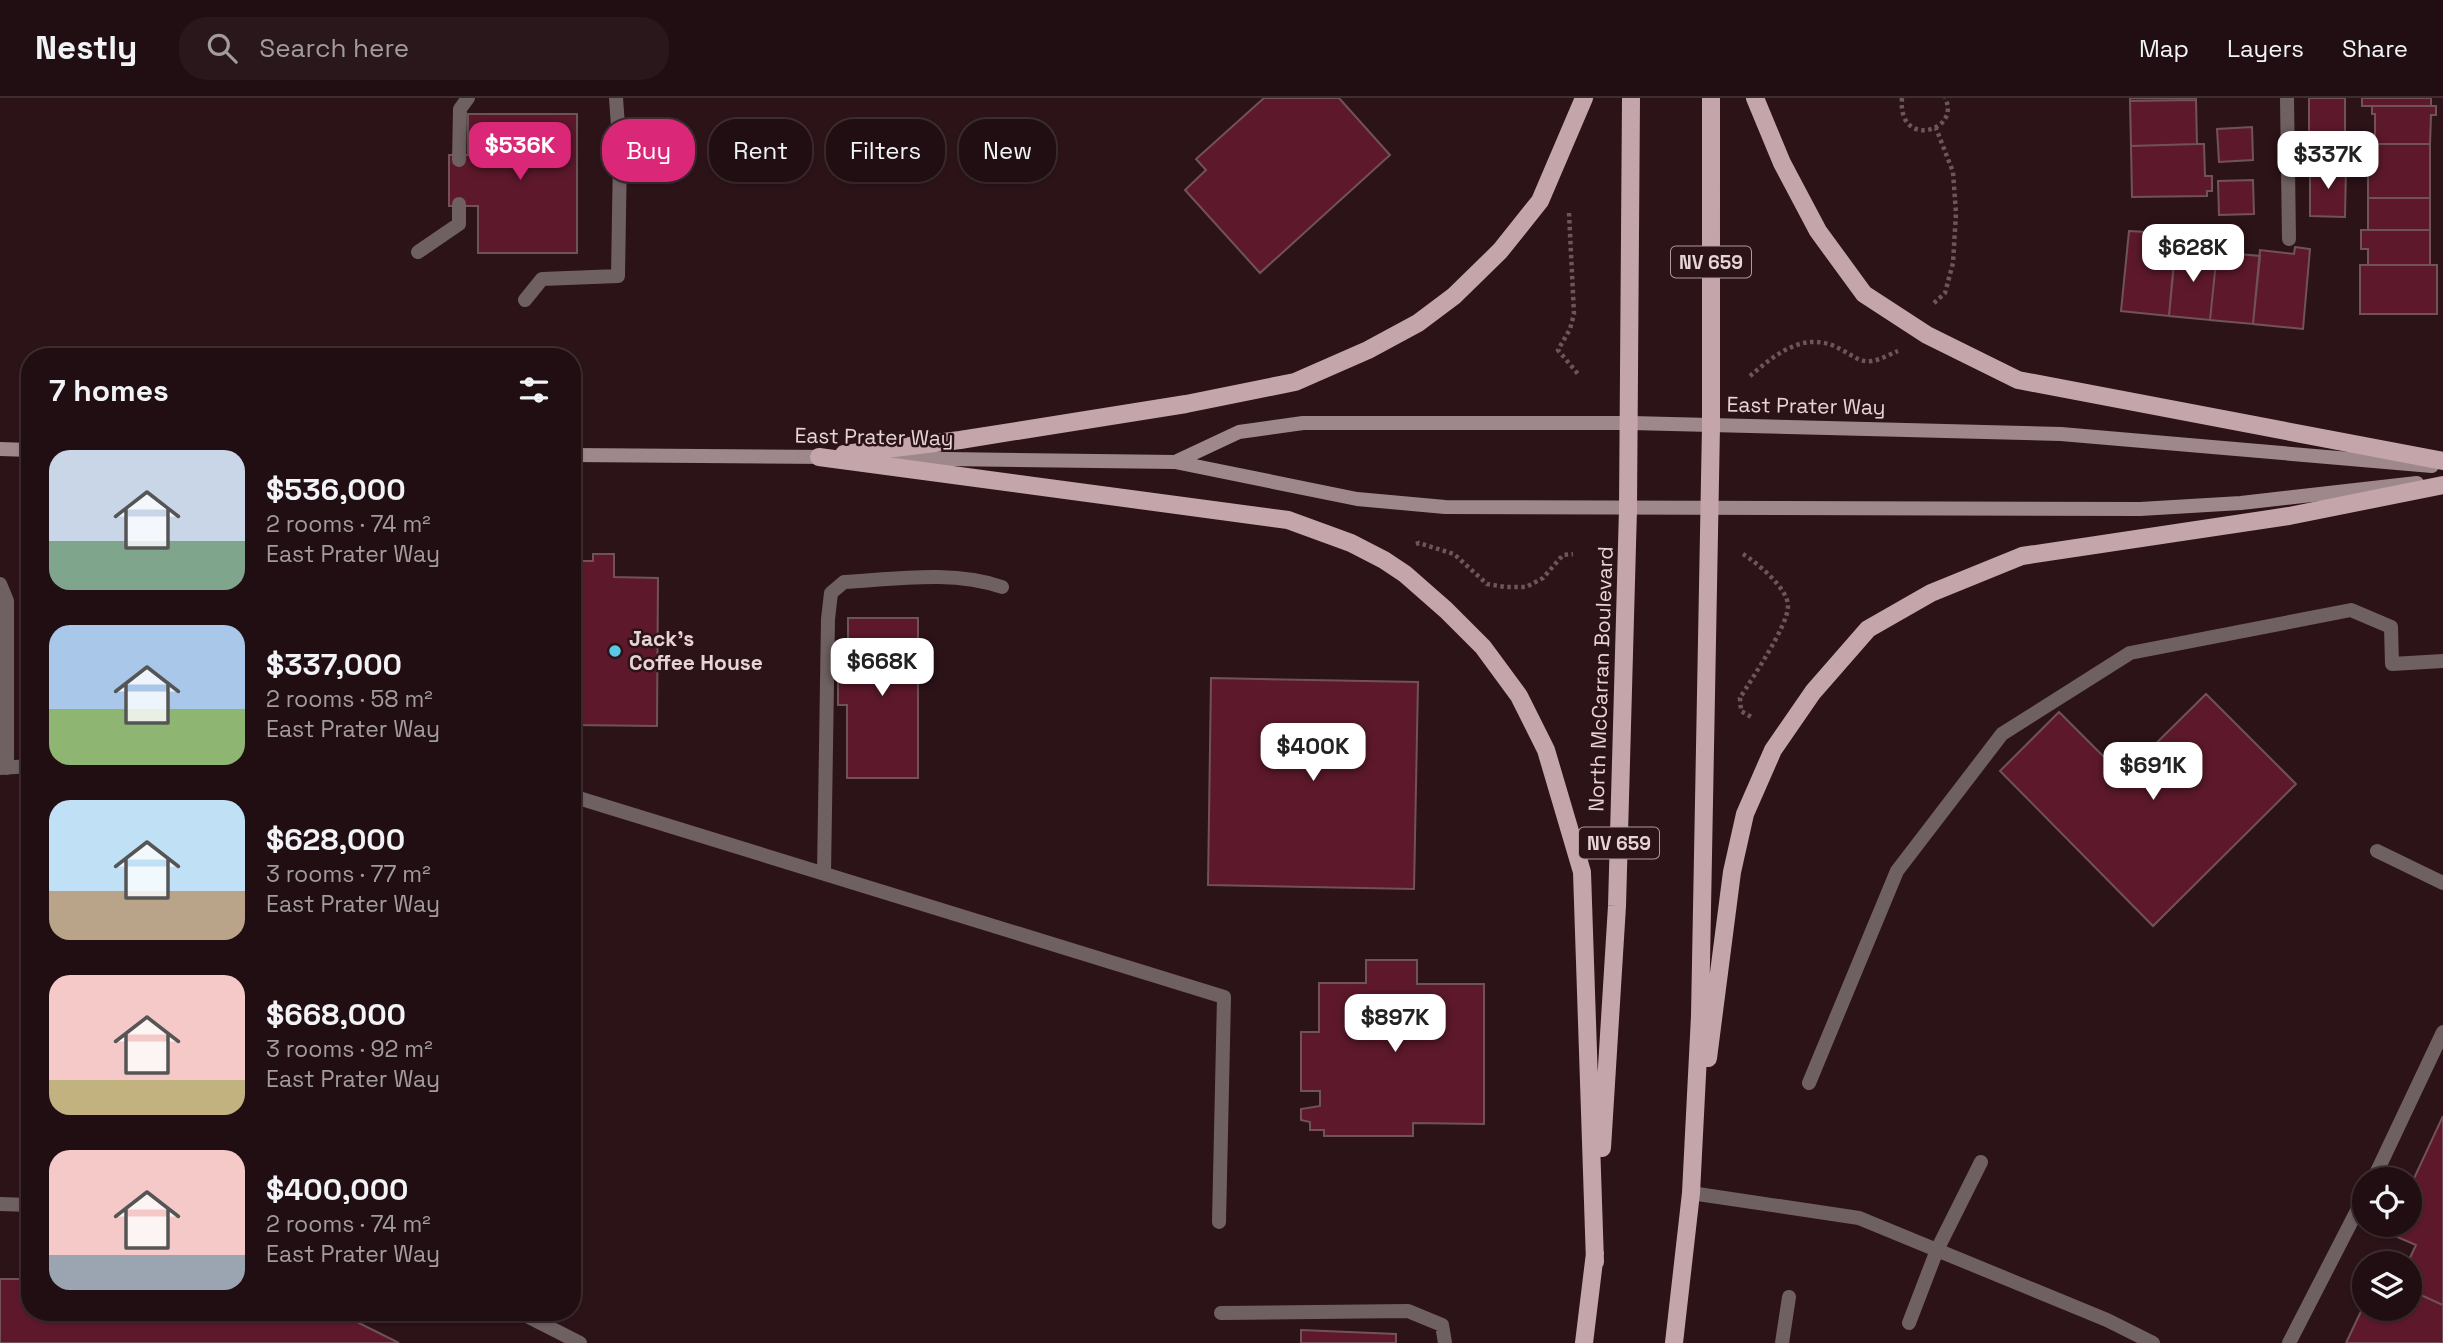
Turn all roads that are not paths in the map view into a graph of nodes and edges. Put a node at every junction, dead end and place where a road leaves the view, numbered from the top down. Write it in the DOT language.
graph roads {
  1 [pos="468,98"];
  2 [pos="616,98"];
  3 [pos="1584,98"];
  4 [pos="1631,98"];
  5 [pos="1711,98"];
  6 [pos="1755,98"];
  7 [pos="2287,98"];
  8 [pos="459,160"];
  9 [pos="459,204"];
  10 [pos="2289,239"];
  11 [pos="418,252"];
  12 [pos="525,300"];
  13 [pos="1630,424"];
  14 [pos="1711,426"];
  15 [pos="0,449"];
  16 [pos="21,450"];
  17 [pos="581,455"];
  18 [pos="818,457"];
  19 [pos="2443,461"];
  20 [pos="1175,462"];
  21 [pos="2443,467"];
  22 [pos="2443,482"];
  23 [pos="1710,507"];
  24 [pos="1628,509"];
  25 [pos="0,584"];
  26 [pos="1002,586"];
  27 [pos="2443,661"];
  28 [pos="21,767"];
  29 [pos="3,768"];
  30 [pos="581,799"];
  31 [pos="2377,851"];
  32 [pos="824,874"];
  33 [pos="2443,883"];
  34 [pos="2443,1032"];
  35 [pos="1809,1083"];
  36 [pos="1981,1162"];
  37 [pos="2379,1167"];
  38 [pos="1691,1193"];
  39 [pos="0,1204"];
  40 [pos="21,1205"];
  41 [pos="2352,1220"];
  42 [pos="1219,1222"];
  43 [pos="1937,1250"];
  44 [pos="1595,1262"];
  45 [pos="1789,1297"];
  46 [pos="1221,1312"];
  47 [pos="537,1321"];
  48 [pos="1909,1323"];
  49 [pos="580,1343"];
  50 [pos="1445,1343"];
  51 [pos="1584,1343"];
  52 [pos="1674,1343"];
  53 [pos="1782,1343"];
  54 [pos="2153,1343"];
  55 [pos="2289,1343"];
  1 -- 8 [label="lane"];
  2 -- 12 [label="lane"];
  3 -- 18 [label="main road"];
  4 -- 13 [label="main road, North McCarran Boulevard / NV 659"];
  5 -- 14 [label="main road, NV 659"];
  6 -- 19 [label="main road"];
  7 -- 10 [label="lane"];
  9 -- 11 [label="lane"];
  13 -- 14 [label="main road, East Prater Way"];
  13 -- 20 [label="main road, East Prater Way"];
  13 -- 24 [label="main road, North McCarran Boulevard / NV 659"];
  14 -- 21 [label="main road, East Prater Way"];
  14 -- 23 [label="main road, NV 659"];
  15 -- 16 [label="main road"];
  17 -- 18 [label="main road, East Prater Way"];
  18 -- 20 [label="main road, East Prater Way"];
  18 -- 44 [label="main road"];
  20 -- 24 [label="main road, East Prater Way"];
  22 -- 23 [label="main road, East Prater Way"];
  22 -- 38 [label="main road"];
  23 -- 24 [label="main road, East Prater Way"];
  23 -- 38 [label="main road, NV 659"];
  24 -- 44 [label="main road, North McCarran Boulevard / NV 659"];
  25 -- 29 [label="lane"];
  26 -- 32 [label="lane"];
  27 -- 35 [label="lane"];
  28 -- 29 [label="lane"];
  30 -- 32 [label="lane"];
  31 -- 33 [label="lane"];
  32 -- 42 [label="lane"];
  34 -- 37 [label="lane"];
  36 -- 43 [label="lane"];
  38 -- 43 [label="lane"];
  38 -- 52 [label="main road, NV 659"];
  39 -- 40 [label="lane"];
  41 -- 55 [label="lane"];
  43 -- 48 [label="lane"];
  43 -- 54 [label="lane"];
  44 -- 51 [label="main road, North McCarran Boulevard / NV 659"];
  45 -- 53 [label="lane"];
  46 -- 50 [label="lane"];
  47 -- 49 [label="lane"];
}
